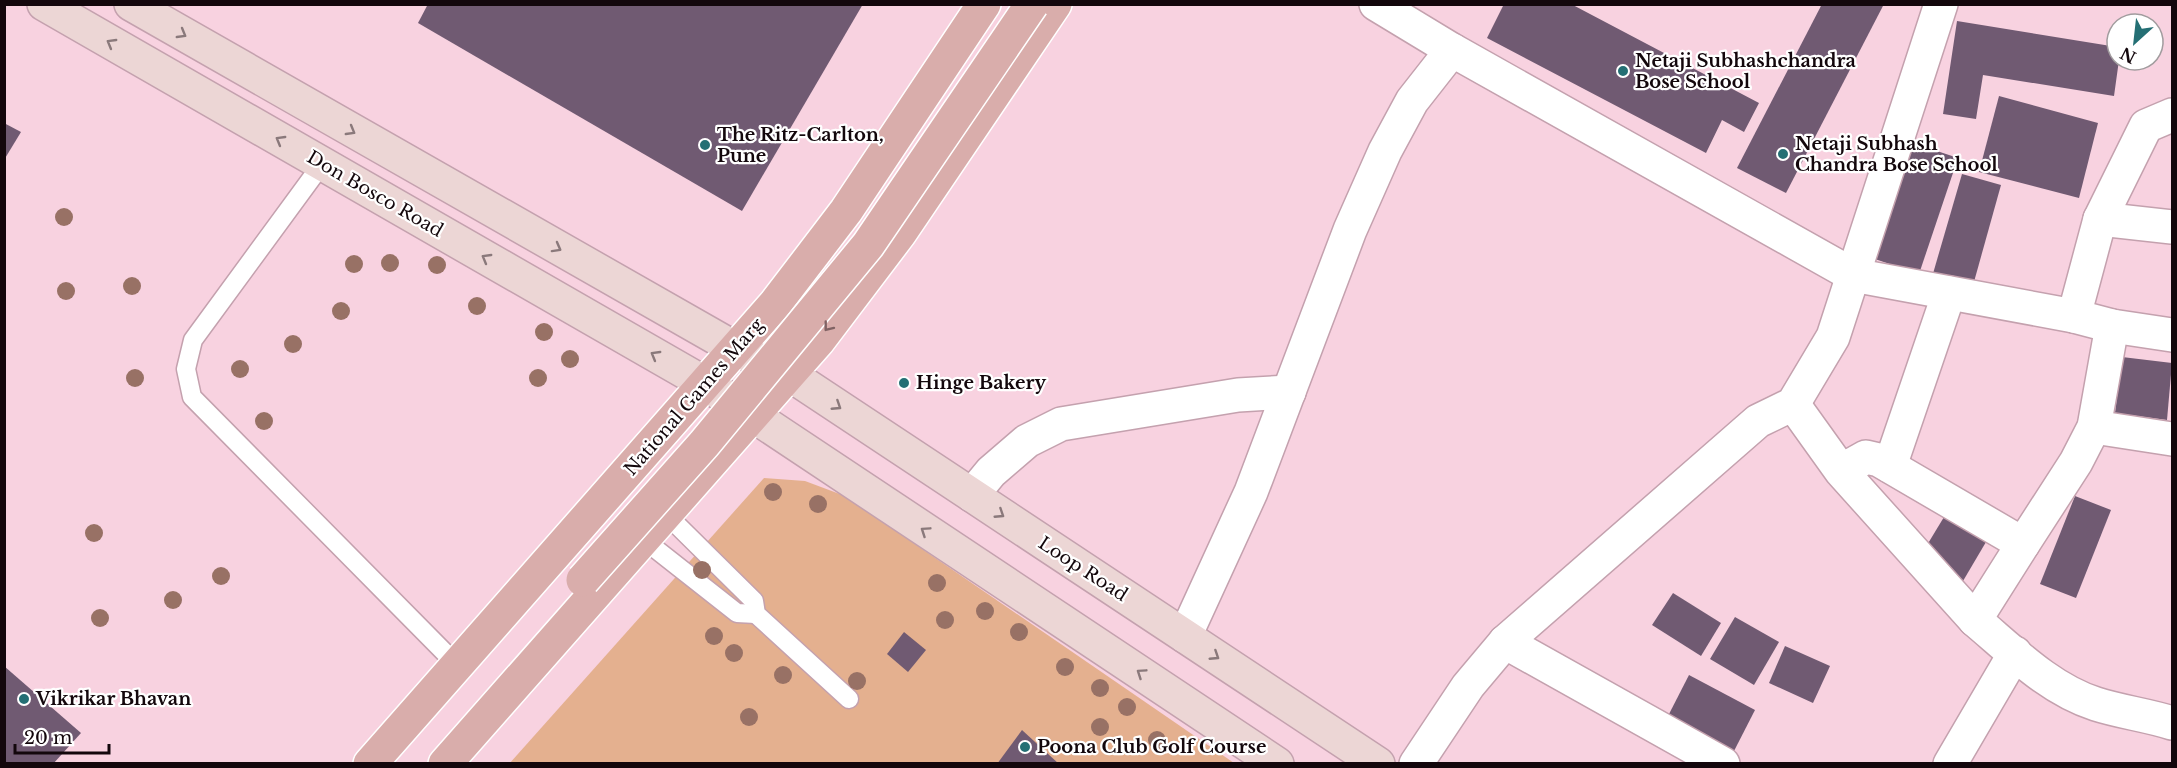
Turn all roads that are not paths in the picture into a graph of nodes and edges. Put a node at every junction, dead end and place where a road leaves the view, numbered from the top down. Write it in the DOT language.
graph roads {
  1 [pos="44,4"];
  2 [pos="131,4"];
  3 [pos="984,4"];
  4 [pos="1006,4"];
  5 [pos="1032,4"];
  6 [pos="1055,4"];
  7 [pos="1376,4"];
  8 [pos="1941,4"];
  9 [pos="1452,50"];
  10 [pos="2172,115"];
  11 [pos="322,164"];
  12 [pos="2100,219"];
  13 [pos="2172,227"];
  14 [pos="833,229"];
  15 [pos="880,260"];
  16 [pos="1853,275"];
  17 [pos="1949,293"];
  18 [pos="2074,316"];
  19 [pos="2112,326"];
  20 [pos="2172,334"];
  21 [pos="736,349"];
  22 [pos="789,374"];
  23 [pos="705,384"];
  24 [pos="1289,392"];
  25 [pos="1793,404"];
  26 [pos="752,416"];
  27 [pos="2094,427"];
  28 [pos="2172,439"];
  29 [pos="1890,466"];
  30 [pos="1841,471"];
  31 [pos="972,495"];
  32 [pos="665,513"];
  33 [pos="643,539"];
  34 [pos="2023,544"];
  35 [pos="576,573"];
  36 [pos="756,614"];
  37 [pos="1975,620"];
  38 [pos="1185,636"];
  39 [pos="1505,642"];
  40 [pos="2015,653"];
  41 [pos="458,665"];
  42 [pos="849,699"];
  43 [pos="2172,723"];
  44 [pos="369,764"];
  45 [pos="393,764"];
  46 [pos="421,764"];
  47 [pos="445,764"];
  48 [pos="1277,764"];
  49 [pos="1378,764"];
  50 [pos="1416,764"];
  51 [pos="1723,764"];
  52 [pos="1950,764"];
  11 -- 1 [label="main road, Don Bosco Road, one-way"];
  2 -- 21 [label="main road, one-way"];
  3 -- 14 [label="main road, National Games Marg"];
  4 -- 35 [label="main road"];
  5 -- 35 [label="main road, bridge"];
  6 -- 15 [label="main road"];
  7 -- 9 [label="street"];
  8 -- 16 [label="street"];
  9 -- 16 [label="street"];
  9 -- 24 [label="street"];
  10 -- 12 [label="street"];
  23 -- 11 [label="main road, Don Bosco Road, one-way"];
  11 -- 41 [label="lane"];
  12 -- 13 [label="street"];
  12 -- 18 [label="street"];
  14 -- 15 [label="main road"];
  14 -- 21 [label="main road, National Games Marg"];
  15 -- 22 [label="main road, one-way"];
  16 -- 17 [label="street"];
  16 -- 25 [label="street"];
  17 -- 18 [label="street"];
  17 -- 29 [label="street"];
  18 -- 19 [label="street"];
  19 -- 20 [label="street"];
  19 -- 27 [label="street"];
  21 -- 22 [label="main road"];
  21 -- 23 [label="main road, National Games Marg"];
  22 -- 26 [label="main road"];
  22 -- 31 [label="main road, Loop Road, one-way"];
  23 -- 26 [label="main road"];
  23 -- 41 [label="main road, National Games Marg"];
  24 -- 31 [label="street"];
  24 -- 38 [label="street"];
  25 -- 30 [label="street"];
  25 -- 39 [label="street"];
  26 -- 32 [label="main road"];
  48 -- 26 [label="main road, one-way"];
  27 -- 28 [label="street"];
  27 -- 34 [label="street"];
  29 -- 30 [label="street"];
  29 -- 34 [label="street"];
  30 -- 37 [label="street"];
  31 -- 38 [label="main road, Loop Road, one-way"];
  32 -- 33 [label="main road"];
  32 -- 36 [label="lane"];
  33 -- 36 [label="lane"];
  33 -- 47 [label="main road"];
  34 -- 37 [label="street"];
  35 -- 45 [label="main road"];
  35 -- 46 [label="main road"];
  36 -- 42 [label="lane"];
  37 -- 40 [label="street"];
  38 -- 49 [label="main road, Loop Road, one-way"];
  39 -- 50 [label="street"];
  39 -- 51 [label="street"];
  40 -- 43 [label="street"];
  40 -- 52 [label="street"];
  41 -- 44 [label="main road, National Games Marg"];
}
